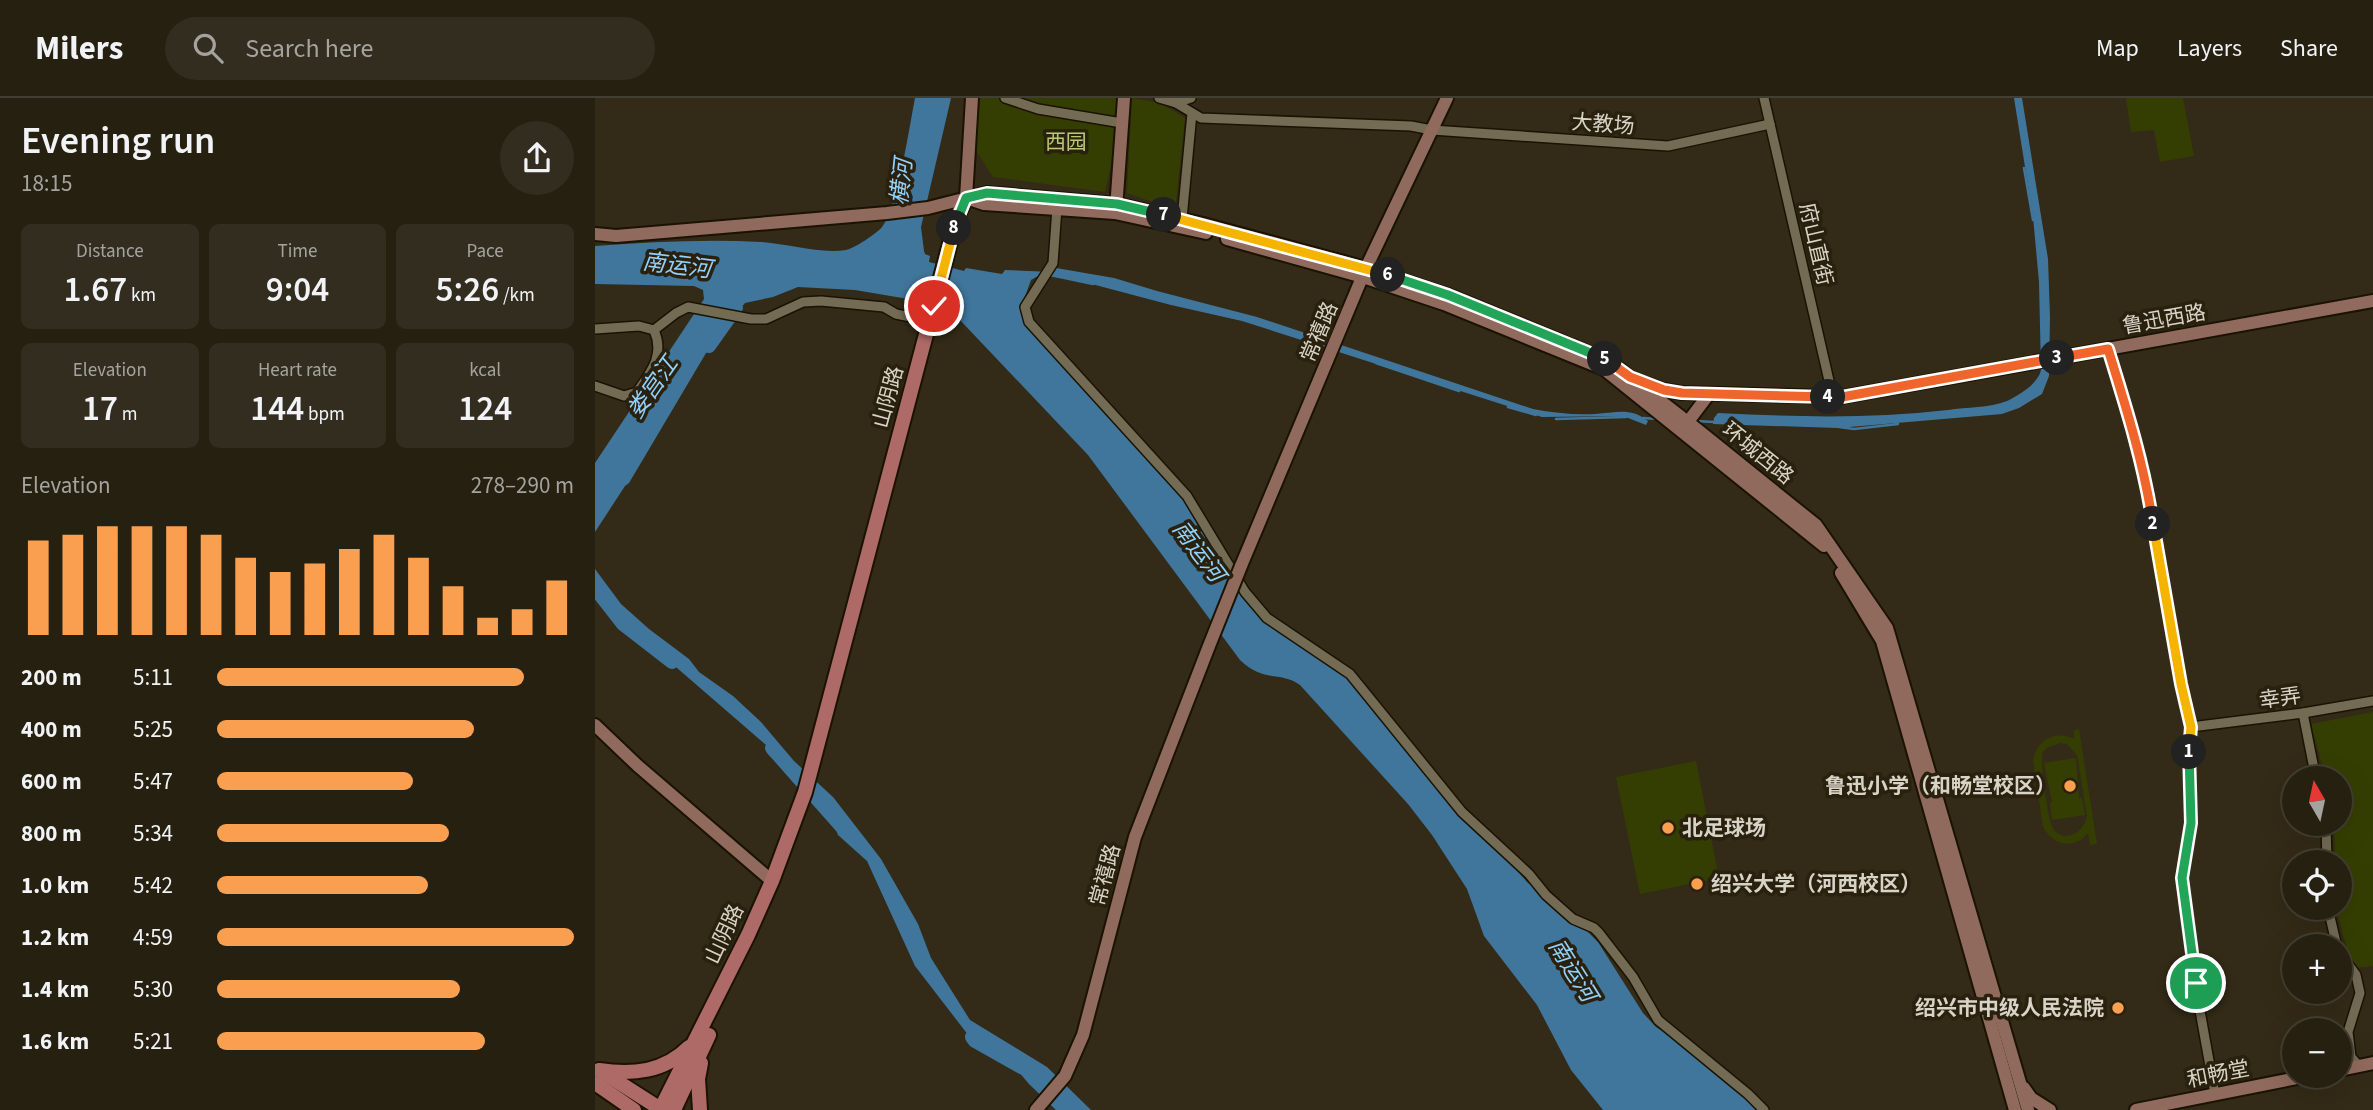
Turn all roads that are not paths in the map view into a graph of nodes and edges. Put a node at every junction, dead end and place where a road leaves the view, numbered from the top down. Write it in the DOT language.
graph roads {
  1 [pos="972,98"];
  2 [pos="1005,98"];
  3 [pos="1124,98"];
  4 [pos="1159,98"];
  5 [pos="1447,98"];
  6 [pos="1764,98"];
  7 [pos="1191,99"];
  8 [pos="1176,103"];
  9 [pos="1192,113"];
  10 [pos="1122,123"];
  11 [pos="1770,124"];
  12 [pos="1432,130"];
  13 [pos="966,198"];
  14 [pos="1057,208"];
  15 [pos="1116,209"];
  16 [pos="1182,219"];
  17 [pos="595,234"];
  18 [pos="1364,273"];
  19 [pos="2373,301"];
  20 [pos="937,308"];
  21 [pos="930,321"];
  22 [pos="595,329"];
  23 [pos="654,330"];
  24 [pos="2108,349"];
  25 [pos="1630,377"];
  26 [pos="595,386"];
  27 [pos="1709,394"];
  28 [pos="1833,397"];
  29 [pos="1691,431"];
  30 [pos="2373,701"];
  31 [pos="2303,713"];
  32 [pos="595,725"];
  33 [pos="2191,727"];
  34 [pos="2313,766"];
  35 [pos="810,789"];
  36 [pos="772,881"];
  37 [pos="2352,970"];
  38 [pos="700,1042"];
  39 [pos="2373,1063"];
  40 [pos="2359,1066"];
  41 [pos="2352,1067"];
  42 [pos="2010,1071"];
  43 [pos="596,1076"];
  44 [pos="2282,1081"];
  45 [pos="2215,1094"];
  46 [pos="1039,1106"];
  47 [pos="612,1110"];
  48 [pos="634,1110"];
  49 [pos="661,1110"];
  50 [pos="674,1110"];
  51 [pos="700,1110"];
  52 [pos="1764,1110"];
  53 [pos="2005,1110"];
  54 [pos="2015,1110"];
  55 [pos="2028,1110"];
  56 [pos="2050,1110"];
  57 [pos="2137,1110"];
  1 -- 13 [label="main road"];
  2 -- 10 [label="street"];
  3 -- 10 [label="main road"];
  4 -- 8 [label="street"];
  5 -- 12 [label="main road, 常禧路"];
  6 -- 11 [label="street, 府山直街"];
  7 -- 8 [label="street"];
  8 -- 9 [label="street"];
  9 -- 12 [label="street, 大教场"];
  9 -- 16 [label="street"];
  10 -- 15 [label="main road"];
  11 -- 12 [label="street, 大教场"];
  11 -- 28 [label="street, 府山直街"];
  12 -- 18 [label="main road, 常禧路"];
  13 -- 14 [label="main road, 环城西路"];
  13 -- 15 [label="main road, 环城西路"];
  13 -- 17 [label="main road"];
  13 -- 20 [label="main road, 山阴路"];
  14 -- 15 [label="main road, 环城西路"];
  14 -- 52 [label="street"];
  15 -- 16 [label="main road, 环城西路"];
  15 -- 18 [label="main road, 环城西路"];
  16 -- 18 [label="main road, 环城西路"];
  18 -- 25 [label="main road, 环城西路"];
  18 -- 29 [label="main road, 环城西路"];
  18 -- 46 [label="main road, 常禧路, bridge"];
  19 -- 24 [label="main road, 鲁迅西路"];
  20 -- 21 [label="main road, 山阴路"];
  20 -- 35 [label="main road, 山阴路"];
  21 -- 23 [label="street"];
  21 -- 35 [label="main road, 山阴路"];
  22 -- 23 [label="street"];
  23 -- 26 [label="street"];
  24 -- 28 [label="main road, 鲁迅西路"];
  24 -- 33 [label="street"];
  25 -- 27 [label="main road, 鲁迅西路"];
  25 -- 29 [label="main road, 环城西路"];
  27 -- 28 [label="main road, 鲁迅西路"];
  27 -- 29 [label="main road"];
  29 -- 42 [label="main road, 环城西路"];
  30 -- 31 [label="street, 幸弄"];
  31 -- 33 [label="street, 幸弄"];
  31 -- 34 [label="street"];
  32 -- 36 [label="main road"];
  33 -- 45 [label="street"];
  35 -- 36 [label="main road, 山阴路"];
  35 -- 38 [label="main road, 山阴路"];
  36 -- 38 [label="main road, 山阴路"];
  37 -- 40 [label="street"];
  38 -- 43 [label="main road"];
  38 -- 49 [label="main road, 山阴路"];
  38 -- 50 [label="main road, 山阴路"];
  38 -- 51 [label="main road"];
  39 -- 40 [label="main road"];
  40 -- 41 [label="main road"];
  42 -- 53 [label="main road"];
  42 -- 54 [label="main road, 环城西路"];
  42 -- 55 [label="main road, 环城西路"];
  42 -- 56 [label="main road"];
  43 -- 47 [label="main road"];
  43 -- 48 [label="main road"];
  43 -- 49 [label="main road"];
  44 -- 45 [label="main road, 和畅堂"];
  45 -- 57 [label="main road, 和畅堂"];
}
